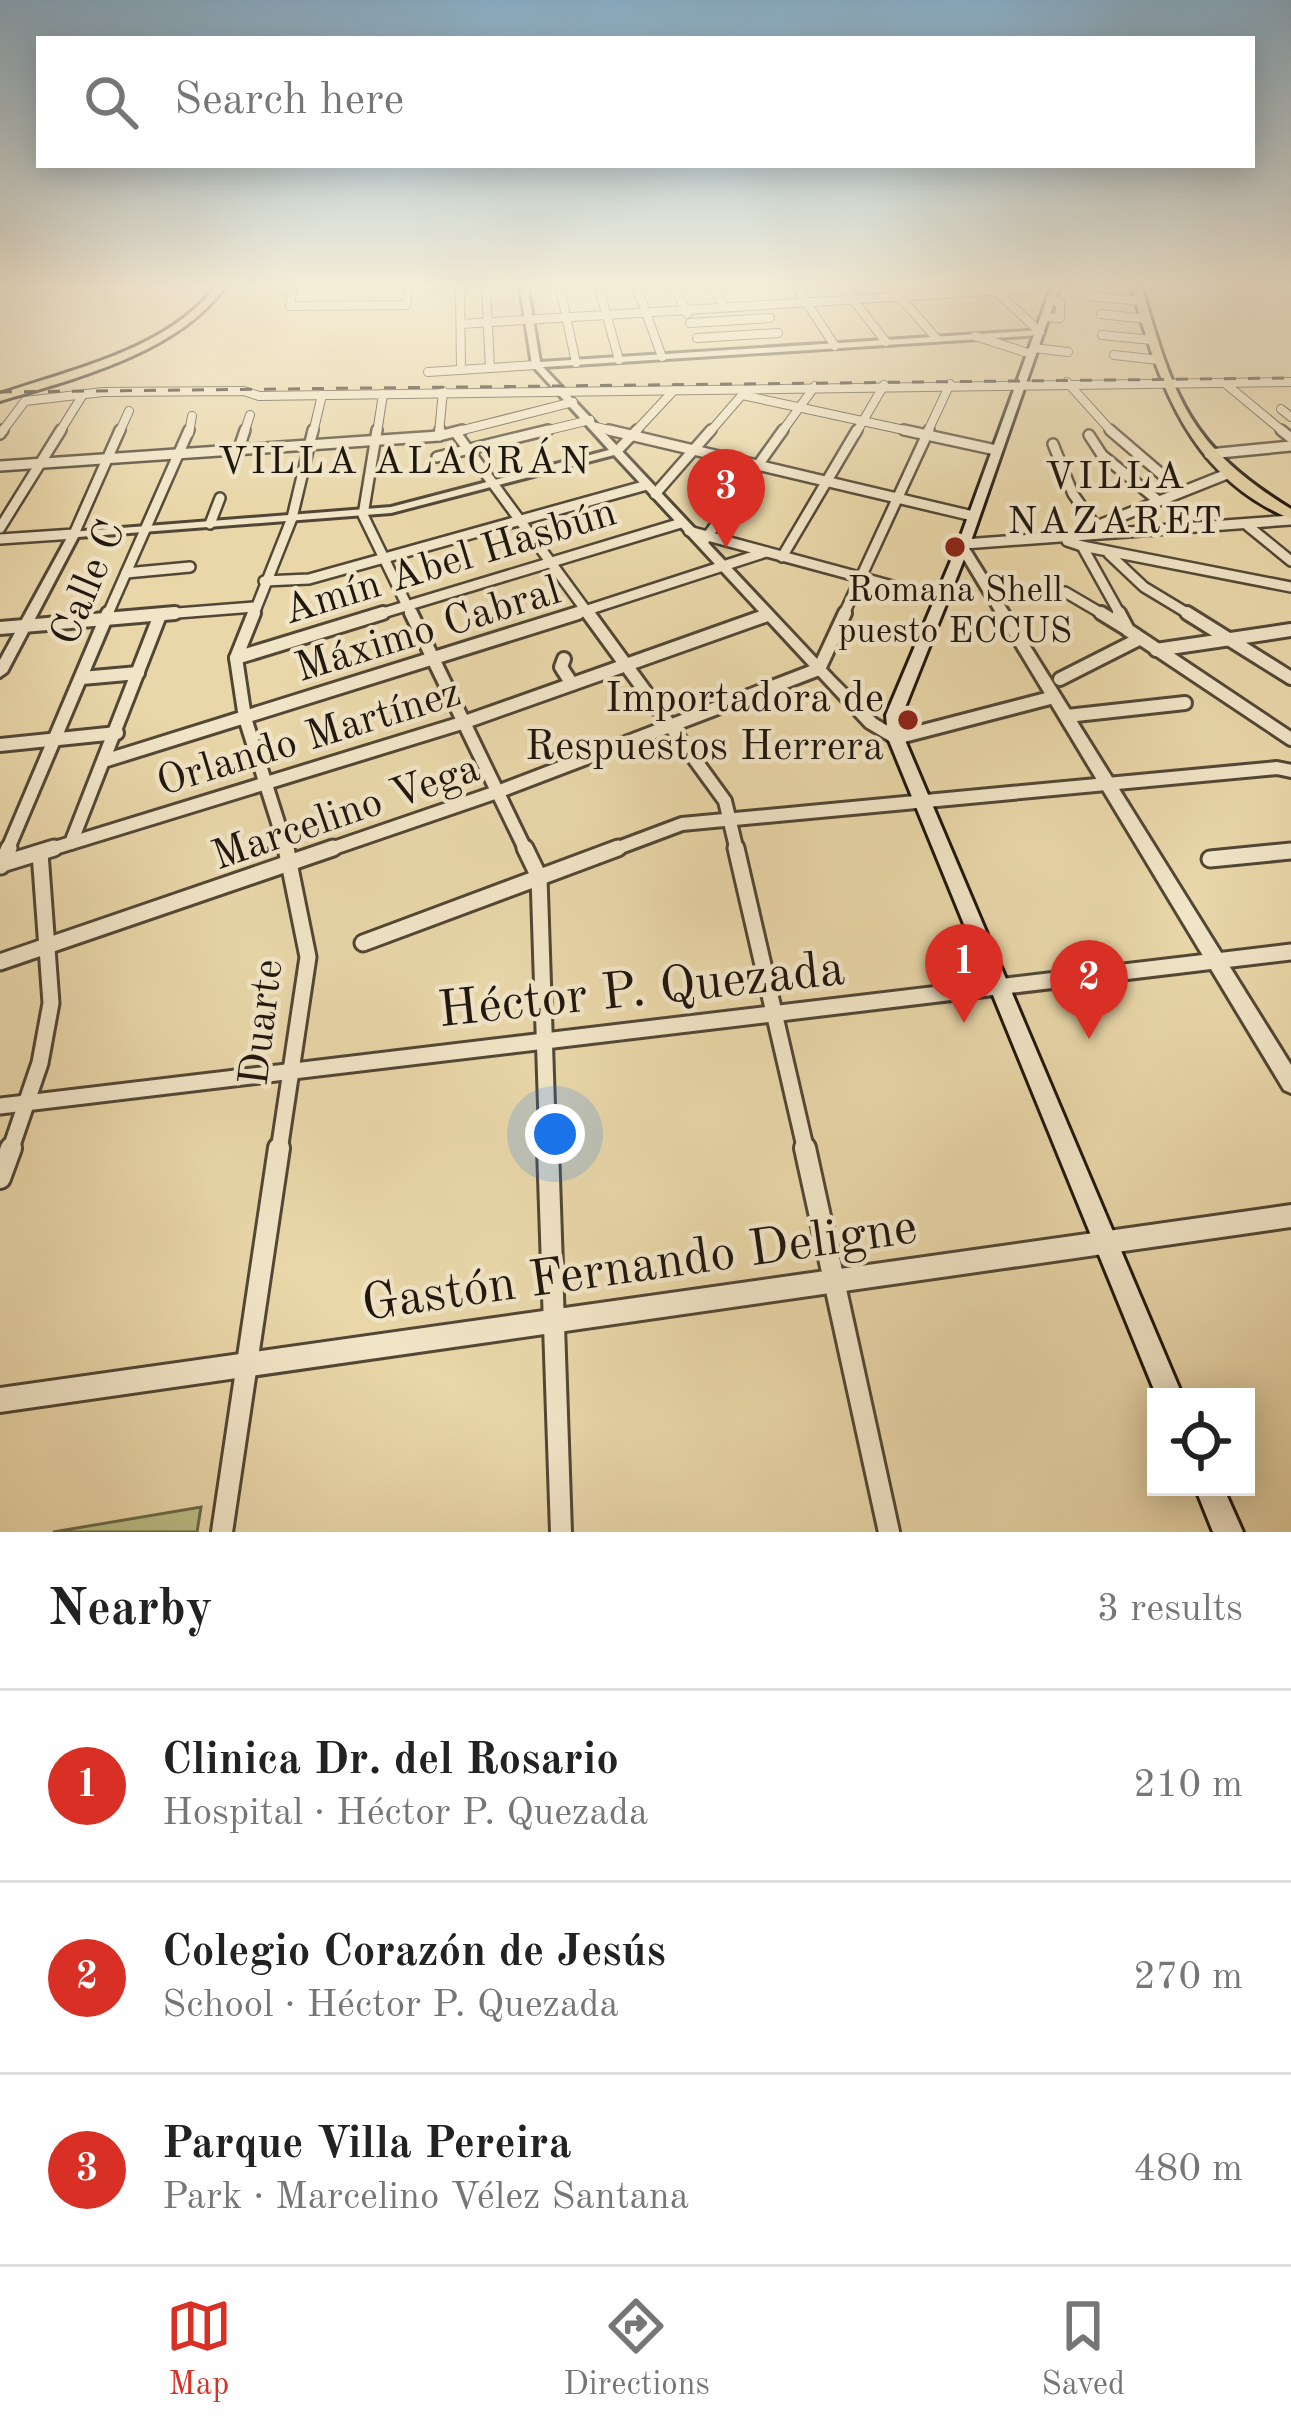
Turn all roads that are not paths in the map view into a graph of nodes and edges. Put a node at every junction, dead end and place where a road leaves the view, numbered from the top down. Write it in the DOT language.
graph roads {
  1 [pos="96,359"];
  2 [pos="461,359"];
  3 [pos="490,359"];
  4 [pos="535,359"];
  5 [pos="575,359"];
  6 [pos="626,359"];
  7 [pos="1030,359"];
  8 [pos="1154,359"];
  9 [pos="619,360"];
  10 [pos="1159,360"];
  11 [pos="576,363"];
  12 [pos="536,365"];
  13 [pos="490,368"];
  14 [pos="461,370"];
  15 [pos="428,372"];
  16 [pos="1166,381"];
  17 [pos="1021,382"];
  18 [pos="1067,382"];
  19 [pos="1291,382"];
  20 [pos="950,384"];
  21 [pos="1226,384"];
  22 [pos="884,385"];
  23 [pos="815,386"];
  24 [pos="676,388"];
  25 [pos="561,389"];
  26 [pos="443,391"];
  27 [pos="382,394"];
  28 [pos="0,395"];
  29 [pos="322,395"];
  30 [pos="82,397"];
  31 [pos="573,402"];
  32 [pos="802,408"];
  33 [pos="1282,409"];
  34 [pos="129,411"];
  35 [pos="250,415"];
  36 [pos="191,416"];
  37 [pos="1291,417"];
  38 [pos="863,421"];
  39 [pos="593,423"];
  40 [pos="456,433"];
  41 [pos="0,434"];
  42 [pos="632,435"];
  43 [pos="928,435"];
  44 [pos="1089,435"];
  45 [pos="439,436"];
  46 [pos="374,441"];
  47 [pos="1291,442"];
  48 [pos="1053,444"];
  49 [pos="308,446"];
  50 [pos="471,448"];
  51 [pos="696,450"];
  52 [pos="996,450"];
  53 [pos="238,451"];
  54 [pos="617,451"];
  55 [pos="1207,454"];
  56 [pos="179,455"];
  57 [pos="437,457"];
  58 [pos="105,460"];
  59 [pos="40,463"];
  60 [pos="0,466"];
  61 [pos="761,466"];
  62 [pos="1227,474"];
  63 [pos="827,483"];
  64 [pos="496,484"];
  65 [pos="651,489"];
  66 [pos="1180,490"];
  67 [pos="220,498"];
  68 [pos="1156,499"];
  69 [pos="897,500"];
  70 [pos="363,514"];
  71 [pos="974,516"];
  72 [pos="1291,517"];
  73 [pos="292,518"];
  74 [pos="521,522"];
  75 [pos="210,524"];
  76 [pos="1248,526"];
  77 [pos="685,527"];
  78 [pos="0,528"];
  79 [pos="144,528"];
  80 [pos="1098,530"];
  81 [pos="74,534"];
  82 [pos="0,539"];
  83 [pos="1060,539"];
  84 [pos="705,540"];
  85 [pos="963,546"];
  86 [pos="1082,546"];
  87 [pos="766,552"];
  88 [pos="1109,554"];
  89 [pos="782,557"];
  90 [pos="384,560"];
  91 [pos="1291,561"];
  92 [pos="553,564"];
  93 [pos="190,567"];
  94 [pos="722,567"];
  95 [pos="126,573"];
  96 [pos="858,578"];
  97 [pos="264,581"];
  98 [pos="1291,587"];
  99 [pos="1065,592"];
  100 [pos="941,599"];
  101 [pos="408,605"];
  102 [pos="254,607"];
  103 [pos="587,613"];
  104 [pos="160,615"];
  105 [pos="767,615"];
  106 [pos="105,620"];
  107 [pos="25,626"];
  108 [pos="0,628"];
  109 [pos="1128,629"];
  110 [pos="1291,630"];
  111 [pos="1222,637"];
  112 [pos="1139,639"];
  113 [pos="1155,650"];
  114 [pos="236,658"];
  115 [pos="564,658"];
  116 [pos="436,661"];
  117 [pos="625,666"];
  118 [pos="818,669"];
  119 [pos="0,672"];
  120 [pos="138,673"];
  121 [pos="82,678"];
  122 [pos="1291,678"];
  123 [pos="572,684"];
  124 [pos="1057,688"];
  125 [pos="1185,703"];
  126 [pos="1066,716"];
  127 [pos="244,718"];
  128 [pos="465,722"];
  129 [pos="670,725"];
  130 [pos="117,733"];
  131 [pos="896,738"];
  132 [pos="1291,739"];
  133 [pos="54,740"];
  134 [pos="0,745"];
  135 [pos="106,760"];
  136 [pos="1290,770"];
  137 [pos="266,783"];
  138 [pos="1108,786"];
  139 [pos="500,790"];
  140 [pos="922,801"];
  141 [pos="731,821"];
  142 [pos="71,843"];
  143 [pos="1291,851"];
  144 [pos="40,853"];
  145 [pos="1210,860"];
  146 [pos="292,865"];
  147 [pos="1,866"];
  148 [pos="539,877"];
  149 [pos="363,943"];
  150 [pos="49,945"];
  151 [pos="1291,952"];
  152 [pos="1218,961"];
  153 [pos="0,962"];
  154 [pos="996,987"];
  155 [pos="777,1016"];
  156 [pos="544,1040"];
  157 [pos="290,1071"];
  158 [pos="1291,1083"];
  159 [pos="28,1103"];
  160 [pos="0,1106"];
  161 [pos="0,1178"];
  162 [pos="1291,1216"];
  163 [pos="1105,1242"];
  164 [pos="837,1284"];
  165 [pos="554,1318"];
  166 [pos="247,1363"];
  167 [pos="1166,1388"];
  168 [pos="0,1400"];
  169 [pos="1213,1496"];
  170 [pos="222,1532"];
  171 [pos="561,1532"];
  172 [pos="889,1532"];
  173 [pos="1228,1532"];
  1 -- 28 [label="main road"];
  2 -- 14 [label="street"];
  3 -- 13 [label="street"];
  4 -- 12 [label="street"];
  5 -- 11 [label="street"];
  6 -- 9 [label="street"];
  7 -- 17 [label="main road"];
  8 -- 10 [label="street"];
  9 -- 11 [label="street"];
  10 -- 16 [label="main road"];
  11 -- 12 [label="street"];
  12 -- 13 [label="street"];
  12 -- 25 [label="street"];
  13 -- 14 [label="street"];
  14 -- 15 [label="street"];
  16 -- 18 [label="street"];
  16 -- 21 [label="street"];
  16 -- 55 [label="main road"];
  17 -- 18 [label="street"];
  17 -- 20 [label="street"];
  17 -- 52 [label="main road"];
  18 -- 66 [label="street"];
  19 -- 21 [label="street"];
  20 -- 22 [label="street"];
  20 -- 43 [label="street"];
  21 -- 47 [label="street"];
  22 -- 23 [label="street"];
  22 -- 38 [label="street"];
  23 -- 24 [label="street"];
  23 -- 32 [label="street"];
  24 -- 25 [label="street"];
  24 -- 42 [label="street"];
  25 -- 26 [label="street"];
  25 -- 31 [label="street"];
  26 -- 27 [label="street"];
  26 -- 45 [label="street"];
  27 -- 29 [label="street"];
  27 -- 46 [label="street"];
  29 -- 30 [label="street"];
  29 -- 49 [label="street, Duarte"];
  30 -- 41 [label="street"];
  30 -- 59 [label="street"];
  31 -- 39 [label="street"];
  31 -- 40 [label="street"];
  32 -- 38 [label="street"];
  32 -- 51 [label="street"];
  32 -- 61 [label="street"];
  33 -- 37 [label="street"];
  34 -- 58 [label="street"];
  35 -- 53 [label="street"];
  36 -- 56 [label="street, Calle C"];
  38 -- 43 [label="street"];
  38 -- 63 [label="street"];
  39 -- 42 [label="street"];
  39 -- 50 [label="street"];
  39 -- 54 [label="street"];
  40 -- 45 [label="street"];
  40 -- 50 [label="street"];
  42 -- 51 [label="street"];
  42 -- 54 [label="street"];
  43 -- 52 [label="street"];
  43 -- 69 [label="street"];
  44 -- 68 [label="street"];
  45 -- 46 [label="street"];
  46 -- 49 [label="street"];
  46 -- 70 [label="street"];
  47 -- 55 [label="street"];
  48 -- 80 [label="street"];
  49 -- 53 [label="street"];
  49 -- 73 [label="street, Duarte"];
  50 -- 57 [label="street"];
  50 -- 64 [label="street"];
  51 -- 61 [label="street"];
  51 -- 65 [label="street"];
  52 -- 71 [label="main road"];
  53 -- 56 [label="street"];
  54 -- 64 [label="street"];
  54 -- 65 [label="street"];
  55 -- 62 [label="main road"];
  56 -- 58 [label="street"];
  56 -- 79 [label="street, Calle C"];
  58 -- 59 [label="street"];
  58 -- 81 [label="street"];
  59 -- 60 [label="street"];
  59 -- 78 [label="street"];
  61 -- 63 [label="street"];
  61 -- 84 [label="street"];
  62 -- 66 [label="street"];
  62 -- 72 [label="main road"];
  63 -- 69 [label="street"];
  63 -- 89 [label="street"];
  64 -- 70 [label="street"];
  64 -- 74 [label="street"];
  65 -- 74 [label="street"];
  65 -- 77 [label="street"];
  66 -- 68 [label="street"];
  67 -- 75 [label="street"];
  68 -- 80 [label="street"];
  69 -- 71 [label="street"];
  69 -- 96 [label="street"];
  70 -- 73 [label="street"];
  70 -- 90 [label="street"];
  71 -- 85 [label="main road"];
  72 -- 76 [label="street"];
  73 -- 75 [label="street"];
  73 -- 97 [label="street, Duarte"];
  74 -- 90 [label="street"];
  74 -- 92 [label="street"];
  75 -- 79 [label="street"];
  76 -- 80 [label="street"];
  76 -- 91 [label="street"];
  77 -- 84 [label="street"];
  77 -- 92 [label="street, Amín Abel Hasbún"];
  79 -- 81 [label="street"];
  79 -- 95 [label="street, Calle C"];
  80 -- 83 [label="street"];
  81 -- 82 [label="street"];
  81 -- 107 [label="street"];
  83 -- 85 [label="street"];
  83 -- 86 [label="street"];
  84 -- 87 [label="street"];
  84 -- 94 [label="street"];
  85 -- 100 [label="main road"];
  85 -- 124 [label="street"];
  86 -- 88 [label="street"];
  86 -- 109 [label="street"];
  87 -- 89 [label="street"];
  87 -- 94 [label="street, Máximo Cabral"];
  88 -- 98 [label="street"];
  88 -- 111 [label="street"];
  89 -- 96 [label="street"];
  90 -- 97 [label="street"];
  90 -- 101 [label="street"];
  92 -- 101 [label="street, Amín Abel Hasbún"];
  92 -- 103 [label="street"];
  93 -- 95 [label="street"];
  94 -- 103 [label="street, Máximo Cabral"];
  94 -- 105 [label="street"];
  95 -- 106 [label="street, Calle C"];
  96 -- 100 [label="street"];
  96 -- 118 [label="street"];
  97 -- 102 [label="street, Duarte"];
  99 -- 109 [label="street"];
  100 -- 131 [label="main road"];
  101 -- 114 [label="street, Amín Abel Hasbún"];
  101 -- 116 [label="street"];
  102 -- 104 [label="street"];
  102 -- 114 [label="street, Duarte"];
  103 -- 116 [label="street, Máximo Cabral"];
  103 -- 117 [label="street"];
  104 -- 106 [label="street"];
  104 -- 120 [label="street"];
  105 -- 117 [label="street, Orlando Martínez"];
  105 -- 118 [label="street"];
  106 -- 107 [label="street"];
  106 -- 121 [label="street, Calle C"];
  107 -- 108 [label="street"];
  107 -- 119 [label="street"];
  109 -- 112 [label="street"];
  110 -- 111 [label="street"];
  111 -- 113 [label="street"];
  111 -- 122 [label="street"];
  112 -- 113 [label="street"];
  112 -- 124 [label="street"];
  113 -- 132 [label="street"];
  114 -- 127 [label="street, Duarte"];
  115 -- 123 [label="street"];
  116 -- 127 [label="street, Máximo Cabral"];
  116 -- 128 [label="street"];
  117 -- 123 [label="street, Orlando Martínez"];
  117 -- 129 [label="street"];
  118 -- 129 [label="street, Marcelino Vega"];
  118 -- 131 [label="street"];
  120 -- 121 [label="street"];
  120 -- 130 [label="street"];
  121 -- 133 [label="street, Calle C"];
  123 -- 128 [label="street, Orlando Martínez"];
  124 -- 126 [label="street"];
  124 -- 131 [label="street"];
  125 -- 126 [label="street"];
  126 -- 138 [label="street"];
  127 -- 135 [label="street, Máximo Cabral"];
  127 -- 137 [label="street, Duarte"];
  128 -- 137 [label="street, Orlando Martínez"];
  128 -- 139 [label="street"];
  129 -- 139 [label="street, Marcelino Vega"];
  129 -- 141 [label="street"];
  130 -- 133 [label="street"];
  130 -- 135 [label="street"];
  131 -- 140 [label="main road"];
  133 -- 134 [label="street"];
  133 -- 147 [label="street, Calle C"];
  135 -- 142 [label="street"];
  136 -- 138 [label="street"];
  137 -- 142 [label="street, Orlando Martínez"];
  137 -- 146 [label="street, Duarte"];
  138 -- 140 [label="street"];
  138 -- 152 [label="street"];
  139 -- 146 [label="street, Marcelino Vega"];
  139 -- 148 [label="street"];
  140 -- 141 [label="street"];
  140 -- 154 [label="main road"];
  141 -- 148 [label="street"];
  141 -- 155 [label="street"];
  142 -- 144 [label="street, Orlando Martínez"];
  143 -- 145 [label="street"];
  144 -- 147 [label="street, Orlando Martínez"];
  144 -- 150 [label="street"];
  146 -- 150 [label="street, Marcelino Vega"];
  146 -- 157 [label="street, Duarte"];
  148 -- 149 [label="street"];
  148 -- 156 [label="street"];
  150 -- 153 [label="street, Marcelino Vega"];
  150 -- 159 [label="street"];
  151 -- 152 [label="street, Héctor P. Quezada"];
  152 -- 154 [label="street, Héctor P. Quezada"];
  152 -- 158 [label="street"];
  154 -- 155 [label="street, Héctor P. Quezada"];
  154 -- 163 [label="main road"];
  155 -- 156 [label="street, Héctor P. Quezada"];
  155 -- 164 [label="street"];
  156 -- 157 [label="street, Héctor P. Quezada"];
  156 -- 165 [label="street"];
  157 -- 159 [label="street, Héctor P. Quezada"];
  157 -- 166 [label="street, Duarte"];
  159 -- 160 [label="street, Héctor P. Quezada"];
  159 -- 161 [label="street"];
  162 -- 163 [label="street, Gastón Fernando Deligne"];
  163 -- 164 [label="street, Gastón Fernando Deligne"];
  163 -- 167 [label="main road"];
  164 -- 165 [label="street, Gastón Fernando Deligne"];
  164 -- 172 [label="street"];
  165 -- 166 [label="street, Gastón Fernando Deligne"];
  165 -- 171 [label="street"];
  166 -- 168 [label="street, Gastón Fernando Deligne"];
  166 -- 170 [label="street, Duarte"];
  169 -- 173 [label="main road"];
}
